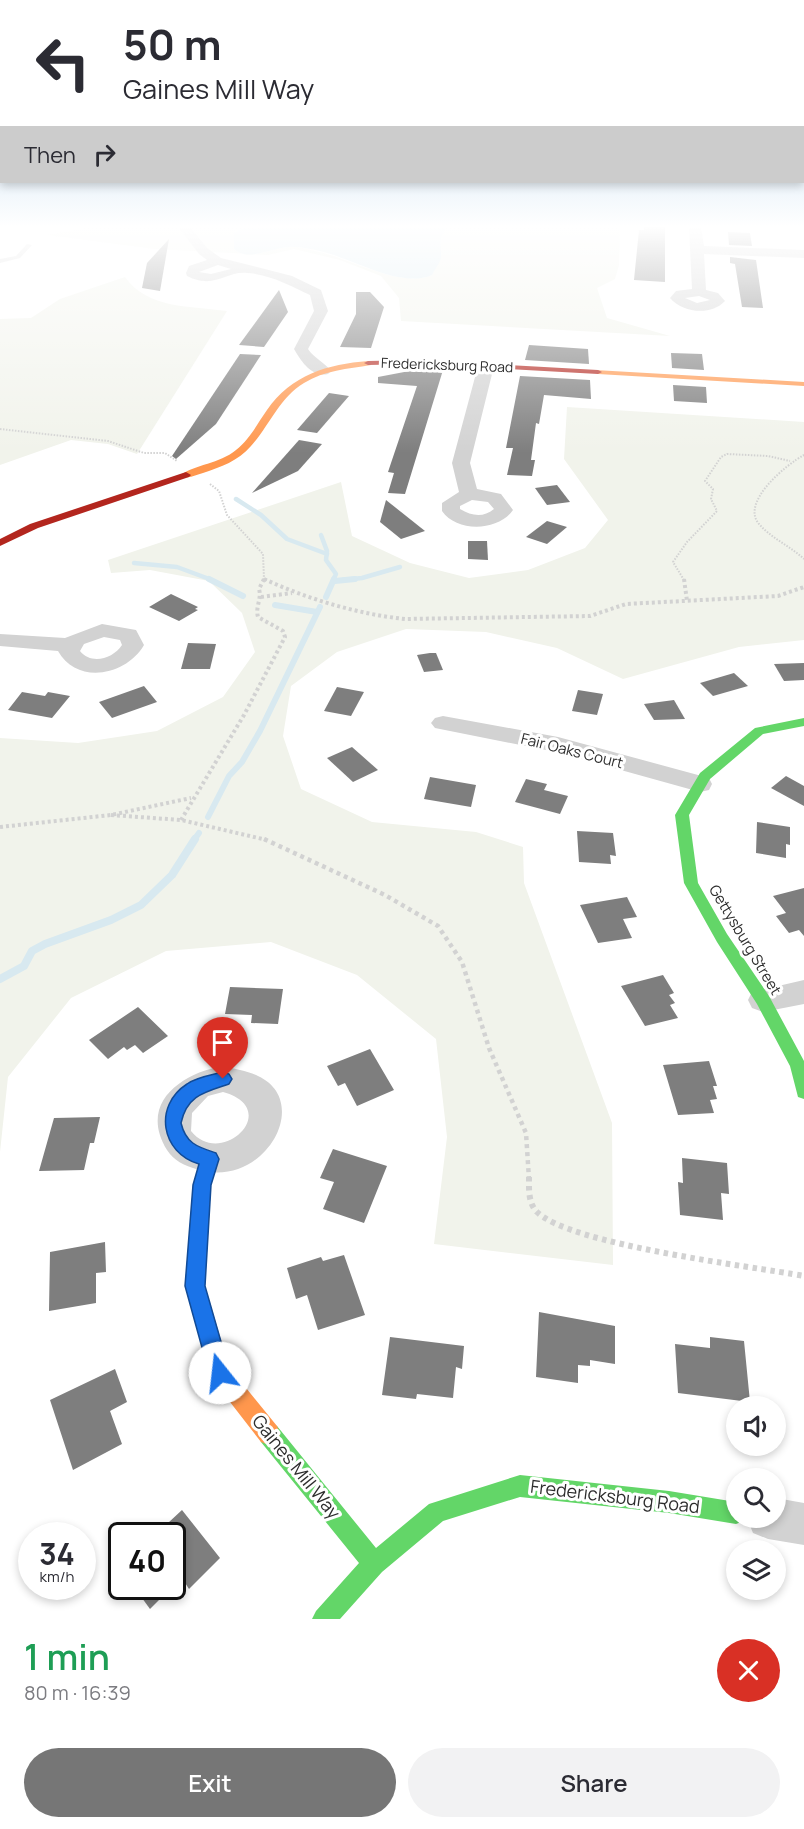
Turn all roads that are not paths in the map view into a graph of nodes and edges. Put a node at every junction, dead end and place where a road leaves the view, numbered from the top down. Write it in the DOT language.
graph roads {
  1 [pos="319,303"];
  2 [pos="486,366"];
  3 [pos="323,371"];
  4 [pos="804,384"];
  5 [pos="469,494"];
  6 [pos="0,543"];
  7 [pos="0,640"];
  8 [pos="70,645"];
  9 [pos="804,722"];
  10 [pos="443,723"];
  11 [pos="700,784"];
  12 [pos="804,992"];
  13 [pos="763,1000"];
  14 [pos="804,1092"];
  15 [pos="210,1159"];
  16 [pos="726,1511"];
  17 [pos="786,1521"];
  18 [pos="804,1524"];
  19 [pos="374,1564"];
  20 [pos="324,1619"];
  1 -- 3 [label="street"];
  2 -- 3 [label="street, Fredericksburg Road"];
  2 -- 4 [label="street, Fredericksburg Road"];
  2 -- 5 [label="street"];
  3 -- 6 [label="street, Fredericksburg Road"];
  7 -- 8 [label="street"];
  9 -- 11 [label="street, Gettysburg Street"];
  10 -- 11 [label="street, Fair Oaks Court"];
  11 -- 13 [label="street, Gettysburg Street"];
  12 -- 13 [label="street"];
  13 -- 14 [label="street, Gettysburg Street"];
  15 -- 19 [label="street, Gaines Mill Way"];
  16 -- 19 [label="street, Fredericksburg Road"];
  17 -- 18 [label="street"];
  19 -- 20 [label="street, Fredericksburg Road"];
}
